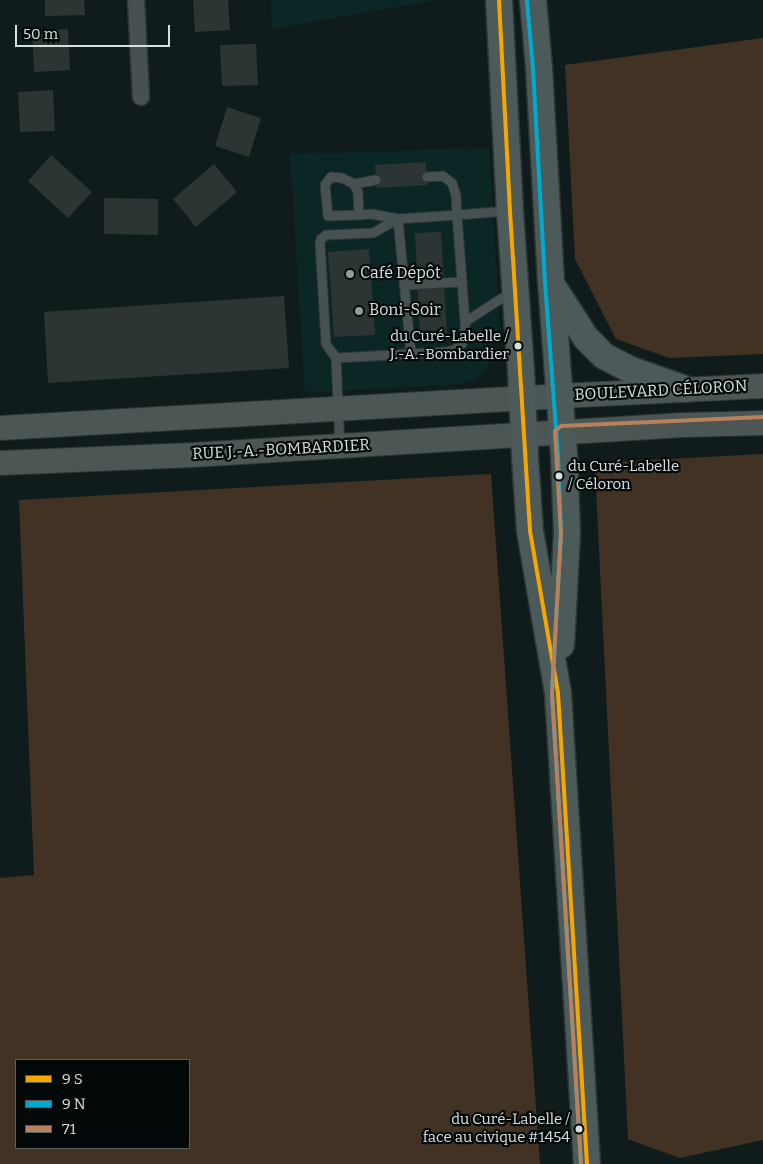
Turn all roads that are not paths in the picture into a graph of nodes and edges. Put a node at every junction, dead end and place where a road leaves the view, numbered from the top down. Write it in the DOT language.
graph roads {
  1 [pos="136,0"];
  2 [pos="499,0"];
  3 [pos="534,0"];
  4 [pos="141,97"];
  5 [pos="427,177"];
  6 [pos="376,180"];
  7 [pos="354,184"];
  8 [pos="510,211"];
  9 [pos="359,214"];
  10 [pos="457,215"];
  11 [pos="398,219"];
  12 [pos="462,282"];
  13 [pos="551,282"];
  14 [pos="404,285"];
  15 [pos="515,289"];
  16 [pos="465,322"];
  17 [pos="410,354"];
  18 [pos="336,358"];
  19 [pos="763,386"];
  20 [pos="685,389"];
  21 [pos="559,396"];
  22 [pos="522,398"];
  23 [pos="338,409"];
  24 [pos="763,423"];
  25 [pos="0,428"];
  26 [pos="561,432"];
  27 [pos="524,435"];
  28 [pos="340,446"];
  29 [pos="0,463"];
  30 [pos="558,693"];
  31 [pos="587,1164"];
  1 -- 4 [label="street"];
  2 -- 8 [label="main road"];
  3 -- 13 [label="main road"];
  5 -- 10 [label="lane"];
  6 -- 7 [label="lane"];
  7 -- 9 [label="lane"];
  7 -- 9 [label="lane"];
  8 -- 10 [label="lane"];
  8 -- 15 [label="main road"];
  9 -- 11 [label="lane"];
  10 -- 11 [label="lane"];
  10 -- 12 [label="lane"];
  11 -- 14 [label="lane"];
  11 -- 18 [label="lane"];
  12 -- 14 [label="lane"];
  12 -- 16 [label="lane"];
  13 -- 20 [label="main road"];
  13 -- 21 [label="main road"];
  14 -- 17 [label="lane"];
  15 -- 16 [label="lane"];
  15 -- 22 [label="main road"];
  16 -- 17 [label="lane"];
  17 -- 18 [label="lane"];
  18 -- 23 [label="lane"];
  19 -- 20 [label="street, BOULEVARD CÉLORON"];
  20 -- 21 [label="street, BOULEVARD CÉLORON"];
  21 -- 22 [label="street"];
  21 -- 26 [label="main road"];
  22 -- 23 [label="street"];
  22 -- 27 [label="main road"];
  23 -- 25 [label="street"];
  23 -- 28 [label="lane"];
  24 -- 26 [label="street"];
  26 -- 27 [label="street, RUE J.-A.-BOMBARDIER"];
  26 -- 30 [label="main road"];
  27 -- 28 [label="street, RUE J.-A.-BOMBARDIER"];
  27 -- 30 [label="main road"];
  28 -- 29 [label="street, RUE J.-A.-BOMBARDIER"];
  30 -- 31 [label="main road"];
}
